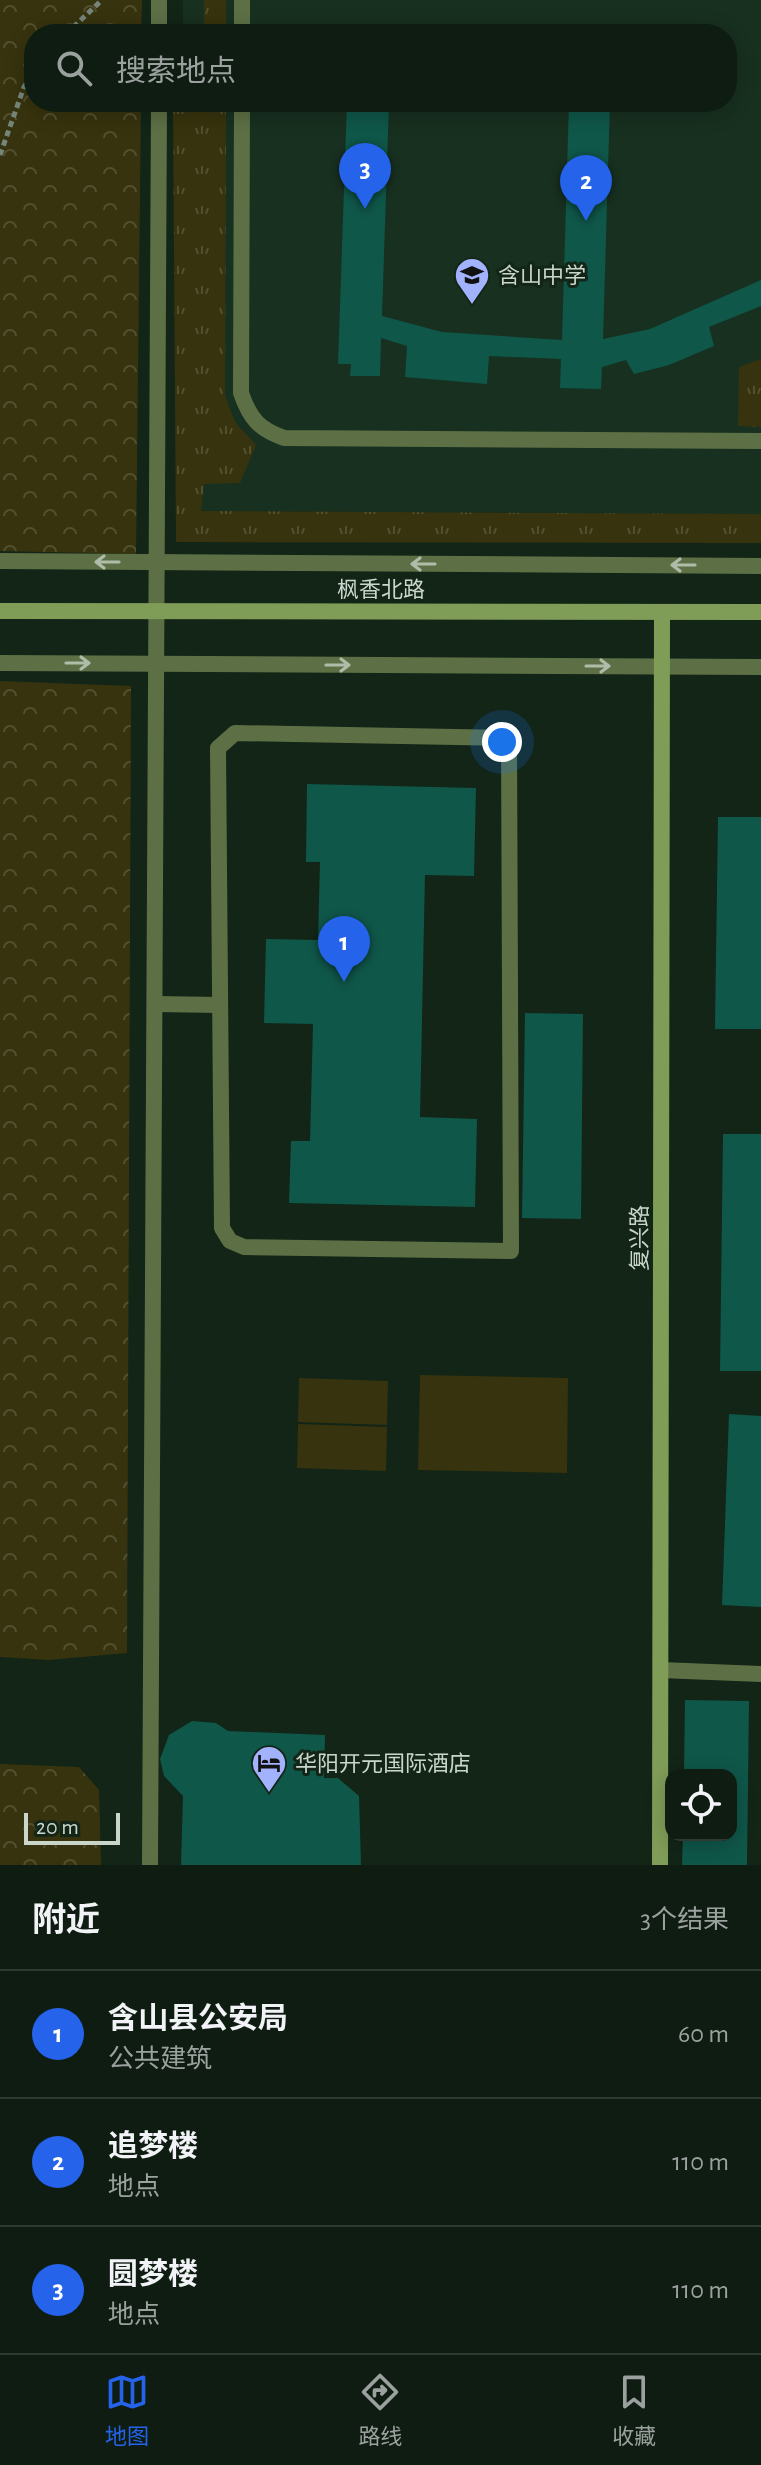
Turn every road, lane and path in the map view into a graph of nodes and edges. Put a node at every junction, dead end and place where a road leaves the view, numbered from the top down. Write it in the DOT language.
graph roads {
  1 [pos="102,0"];
  2 [pos="159,0"];
  3 [pos="242,0"];
  4 [pos="77,24"];
  5 [pos="159,24"];
  6 [pos="242,24"];
  7 [pos="24,87"];
  8 [pos="159,112"];
  9 [pos="242,112"];
  10 [pos="0,155"];
  11 [pos="761,441"];
  12 [pos="0,561"];
  13 [pos="157,562"];
  14 [pos="761,566"];
  15 [pos="157,610"];
  16 [pos="0,611"];
  17 [pos="662,612"];
  18 [pos="761,612"];
  19 [pos="0,663"];
  20 [pos="157,663"];
  21 [pos="662,666"];
  22 [pos="761,667"];
  23 [pos="155,1004"];
  24 [pos="220,1005"];
  25 [pos="661,1670"];
  26 [pos="761,1674"];
  27 [pos="150,1865"];
  28 [pos="660,1865"];
  1 -- 4 [label="path"];
  2 -- 5 [label="street"];
  3 -- 6 [label="street"];
  7 -- 10 [label="path"];
  8 -- 13 [label="street"];
  9 -- 11 [label="street"];
  13 -- 12 [label="street, one-way"];
  14 -- 13 [label="street, one-way"];
  13 -- 15 [label="street"];
  15 -- 16 [label="street, 枫香北路"];
  15 -- 17 [label="street, 枫香北路"];
  15 -- 20 [label="street"];
  17 -- 18 [label="street, 枫香北路"];
  17 -- 21 [label="street, 复兴路"];
  19 -- 20 [label="street, one-way"];
  20 -- 21 [label="street, one-way"];
  20 -- 23 [label="street"];
  21 -- 22 [label="street"];
  21 -- 25 [label="street, 复兴路"];
  23 -- 24 [label="street"];
  23 -- 27 [label="street"];
  24 -- 24 [label="street"];
  25 -- 26 [label="street"];
  25 -- 28 [label="street, 复兴路"];
}
